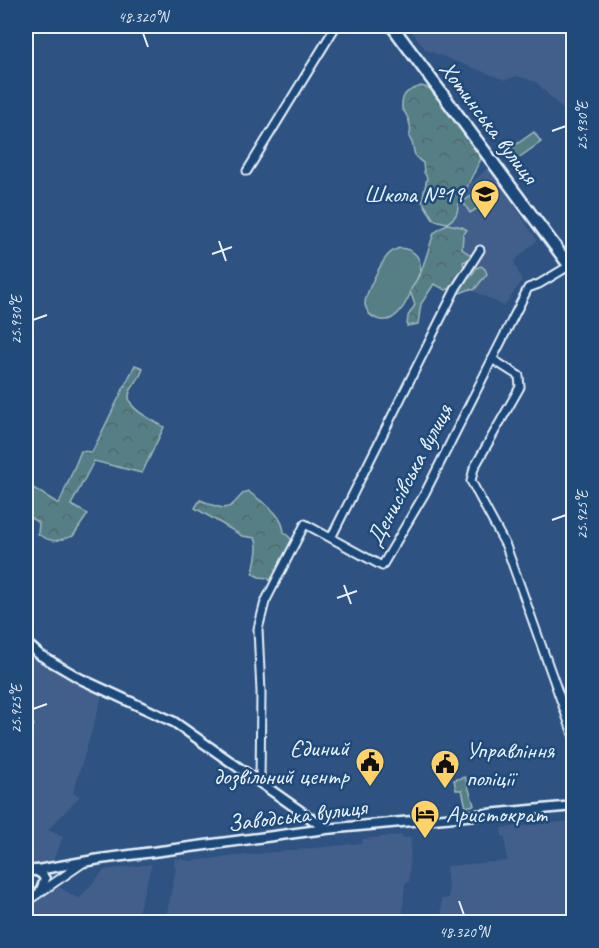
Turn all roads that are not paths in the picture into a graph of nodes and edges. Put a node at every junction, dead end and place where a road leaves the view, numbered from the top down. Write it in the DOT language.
graph roads {
  1 [pos="336,26"];
  2 [pos="392,26"];
  3 [pos="247,171"];
  4 [pos="480,250"];
  5 [pos="571,269"];
  6 [pos="492,359"];
  7 [pos="331,538"];
  8 [pos="26,643"];
  9 [pos="573,737"];
  10 [pos="260,782"];
  11 [pos="573,806"];
  12 [pos="326,830"];
  13 [pos="87,861"];
  14 [pos="35,870"];
  15 [pos="26,872"];
  16 [pos="41,890"];
  17 [pos="26,902"];
  1 -- 3 [label="street"];
  2 -- 5 [label="highway, Хотинська вулиця"];
  4 -- 7 [label="street"];
  5 -- 6 [label="street, Денисівська вулиця"];
  6 -- 7 [label="street, Денисівська вулиця"];
  6 -- 9 [label="street"];
  7 -- 10 [label="street, Денисівська вулиця"];
  8 -- 10 [label="main road"];
  10 -- 12 [label="main road"];
  11 -- 12 [label="main road, Заводська вулиця"];
  12 -- 13 [label="main road, Заводська вулиця"];
  13 -- 14 [label="main road, Заводська вулиця"];
  13 -- 16 [label="street"];
  14 -- 15 [label="main road, Заводська вулиця"];
  14 -- 16 [label="main road"];
  16 -- 17 [label="street"];
}
